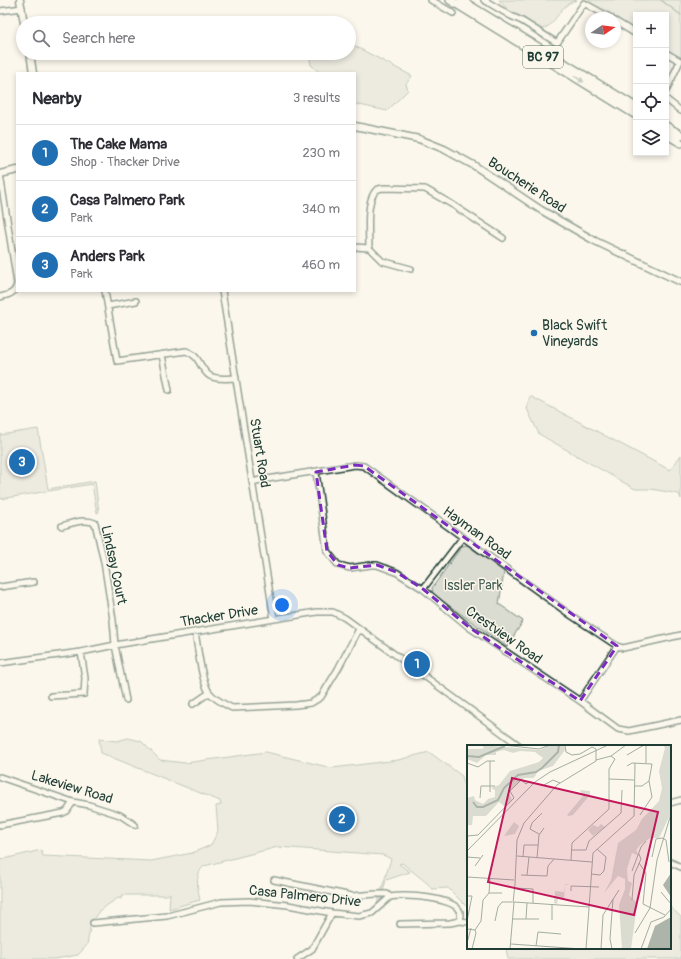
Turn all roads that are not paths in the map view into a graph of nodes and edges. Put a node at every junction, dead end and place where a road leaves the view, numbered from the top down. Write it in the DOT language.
graph roads {
  1 [pos="20,0"];
  2 [pos="431,0"];
  3 [pos="450,0"];
  4 [pos="461,0"];
  5 [pos="484,0"];
  6 [pos="22,8"];
  7 [pos="0,11"];
  8 [pos="600,12"];
  9 [pos="453,13"];
  10 [pos="23,16"];
  11 [pos="621,25"];
  12 [pos="633,32"];
  13 [pos="669,55"];
  14 [pos="31,60"];
  15 [pos="33,72"];
  16 [pos="669,85"];
  17 [pos="669,102"];
  18 [pos="633,105"];
  19 [pos="681,112"];
  20 [pos="633,113"];
  21 [pos="356,126"];
  22 [pos="669,128"];
  23 [pos="681,135"];
  24 [pos="669,136"];
  25 [pos="681,143"];
  26 [pos="16,170"];
  27 [pos="0,174"];
  28 [pos="503,238"];
  29 [pos="356,247"];
  30 [pos="369,248"];
  31 [pos="411,269"];
  32 [pos="16,277"];
  33 [pos="681,282"];
  34 [pos="16,289"];
  35 [pos="105,292"];
  36 [pos="222,292"];
  37 [pos="0,297"];
  38 [pos="136,301"];
  39 [pos="108,306"];
  40 [pos="162,355"];
  41 [pos="236,378"];
  42 [pos="169,390"];
  43 [pos="316,472"];
  44 [pos="252,482"];
  45 [pos="62,526"];
  46 [pos="463,537"];
  47 [pos="34,582"];
  48 [pos="0,587"];
  49 [pos="423,589"];
  50 [pos="274,619"];
  51 [pos="359,629"];
  52 [pos="195,632"];
  53 [pos="681,635"];
  54 [pos="116,645"];
  55 [pos="617,646"];
  56 [pos="81,652"];
  57 [pos="0,663"];
  58 [pos="209,693"];
  59 [pos="51,696"];
  60 [pos="126,700"];
  61 [pos="580,701"];
  62 [pos="193,704"];
  63 [pos="681,720"];
  64 [pos="519,745"];
  65 [pos="0,777"];
  66 [pos="681,800"];
  67 [pos="74,802"];
  68 [pos="671,803"];
  69 [pos="0,825"];
  70 [pos="135,825"];
  71 [pos="671,862"];
  72 [pos="681,867"];
  73 [pos="274,880"];
  74 [pos="390,897"];
  75 [pos="332,913"];
  76 [pos="460,921"];
  77 [pos="467,922"];
  78 [pos="93,923"];
  79 [pos="400,924"];
  80 [pos="297,959"];
  1 -- 6 [label="main road"];
  2 -- 9 [label="street"];
  3 -- 20 [label="highway, BC 97, one-way"];
  4 -- 18 [label="highway, BC 97"];
  5 -- 8 [label="street"];
  6 -- 7 [label="street"];
  6 -- 10 [label="main road"];
  11 -- 12 [label="street"];
  13 -- 16 [label="street"];
  14 -- 15 [label="main road"];
  17 -- 19 [label="street"];
  21 -- 33 [label="main road, Boucherie Road"];
  22 -- 23 [label="highway"];
  24 -- 25 [label="highway"];
  26 -- 27 [label="main road"];
  27 -- 32 [label="street"];
  28 -- 30 [label="street"];
  29 -- 30 [label="street"];
  30 -- 31 [label="street"];
  34 -- 37 [label="street"];
  35 -- 39 [label="street"];
  36 -- 41 [label="street, Stuart Road"];
  38 -- 39 [label="street"];
  39 -- 40 [label="street"];
  40 -- 41 [label="street"];
  40 -- 42 [label="street"];
  41 -- 44 [label="street, Stuart Road"];
  43 -- 44 [label="street, Hayman Road"];
  43 -- 46 [label="street, Hayman Road"];
  43 -- 49 [label="street, Crestview Road"];
  44 -- 50 [label="street, Stuart Road"];
  45 -- 54 [label="street, Lindsay Court"];
  46 -- 49 [label="street"];
  46 -- 55 [label="street, Hayman Road"];
  47 -- 48 [label="street"];
  49 -- 61 [label="street, Crestview Road"];
  50 -- 51 [label="street, Thacker Drive"];
  50 -- 52 [label="street, Thacker Drive"];
  51 -- 58 [label="street"];
  51 -- 64 [label="street, Thacker Drive"];
  52 -- 54 [label="street, Thacker Drive"];
  52 -- 58 [label="street"];
  53 -- 55 [label="street"];
  54 -- 56 [label="street, Thacker Drive"];
  54 -- 60 [label="street"];
  55 -- 61 [label="street"];
  56 -- 57 [label="street, Thacker Drive"];
  56 -- 59 [label="street"];
  58 -- 62 [label="street"];
  61 -- 63 [label="street, Crestview Road"];
  65 -- 67 [label="street, Lakeview Road"];
  66 -- 68 [label="street"];
  67 -- 69 [label="street"];
  67 -- 70 [label="street, Lakeview Road"];
  71 -- 72 [label="street"];
  73 -- 74 [label="street, Casa Palmero Drive"];
  74 -- 75 [label="street, Casa Palmero Drive"];
  74 -- 76 [label="street, Casa Palmero Drive"];
  75 -- 78 [label="street, Casa Palmero Drive"];
  75 -- 80 [label="street"];
  76 -- 77 [label="street"];
  76 -- 79 [label="street"];
}
